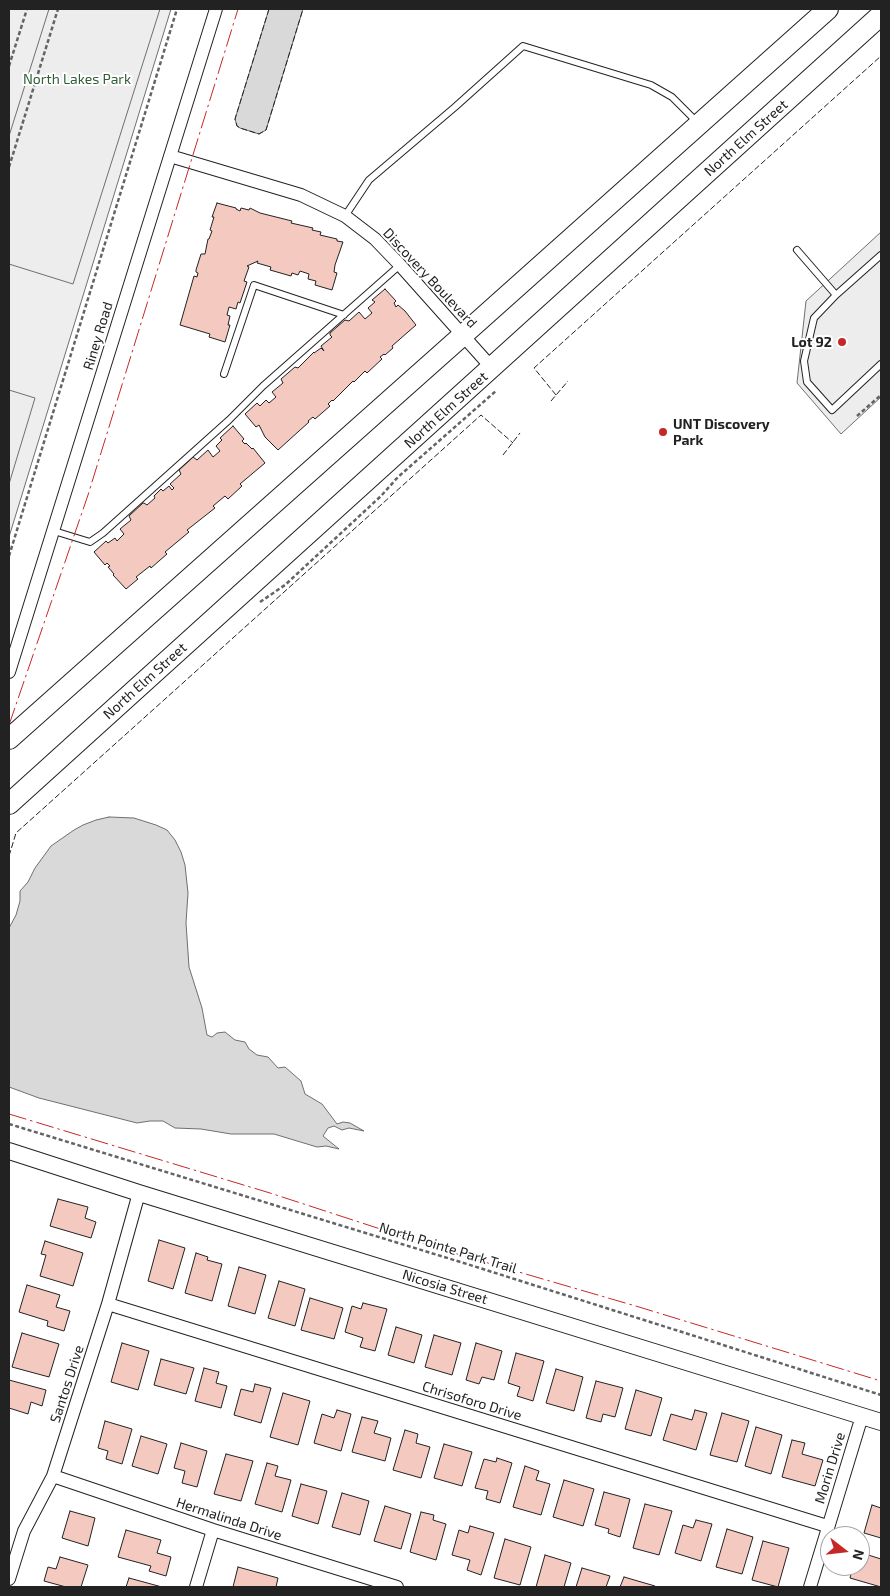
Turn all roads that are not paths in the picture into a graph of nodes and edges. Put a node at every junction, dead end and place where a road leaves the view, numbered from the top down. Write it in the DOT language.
graph roads {
  1 [pos="216,9"];
  2 [pos="828,9"];
  3 [pos="881,15"];
  4 [pos="699,124"];
  5 [pos="170,156"];
  6 [pos="345,216"];
  7 [pos="797,250"];
  8 [pos="881,255"];
  9 [pos="400,265"];
  10 [pos="836,295"];
  11 [pos="344,314"];
  12 [pos="464,335"];
  13 [pos="881,364"];
  14 [pos="492,368"];
  15 [pos="224,374"];
  16 [pos="54,531"];
  17 [pos="9,672"];
  18 [pos="10,734"];
  19 [pos="9,804"];
  20 [pos="9,1151"];
  21 [pos="139,1193"];
  22 [pos="108,1304"];
  23 [pos="862,1416"];
  24 [pos="881,1422"];
  25 [pos="53,1476"];
  26 [pos="827,1526"];
  27 [pos="214,1530"];
  28 [pos="820,1551"];
  29 [pos="9,1580"];
  30 [pos="196,1587"];
  31 [pos="394,1587"];
  32 [pos="810,1587"];
  1 -- 5 [label="street, Riney Road"];
  2 -- 4 [label="main road"];
  3 -- 14 [label="main road, North Elm Street"];
  4 -- 6 [label="lane"];
  4 -- 12 [label="main road"];
  5 -- 6 [label="street, Discovery Boulevard"];
  5 -- 16 [label="street, Riney Road"];
  6 -- 9 [label="street, Discovery Boulevard"];
  7 -- 10 [label="lane"];
  8 -- 10 [label="lane"];
  9 -- 11 [label="lane"];
  9 -- 12 [label="street, Discovery Boulevard"];
  10 -- 13 [label="lane"];
  11 -- 15 [label="lane"];
  11 -- 16 [label="lane"];
  12 -- 14 [label="street, Discovery Boulevard"];
  12 -- 18 [label="main road"];
  14 -- 19 [label="main road, North Elm Street"];
  16 -- 17 [label="street, Riney Road"];
  20 -- 21 [label="street, Nicosia Street"];
  21 -- 22 [label="street, Santos Drive"];
  21 -- 23 [label="street, Nicosia Street"];
  22 -- 25 [label="street, Santos Drive"];
  22 -- 26 [label="street, Chrisoforo Drive"];
  23 -- 24 [label="street, Nicosia Street"];
  23 -- 26 [label="street, Morin Drive"];
  25 -- 27 [label="street, Hermalinda Drive"];
  25 -- 29 [label="street, Santos Drive"];
  27 -- 30 [label="street"];
  27 -- 31 [label="street, Hermalinda Drive"];
  28 -- 32 [label="street, Morin Drive"];
}
